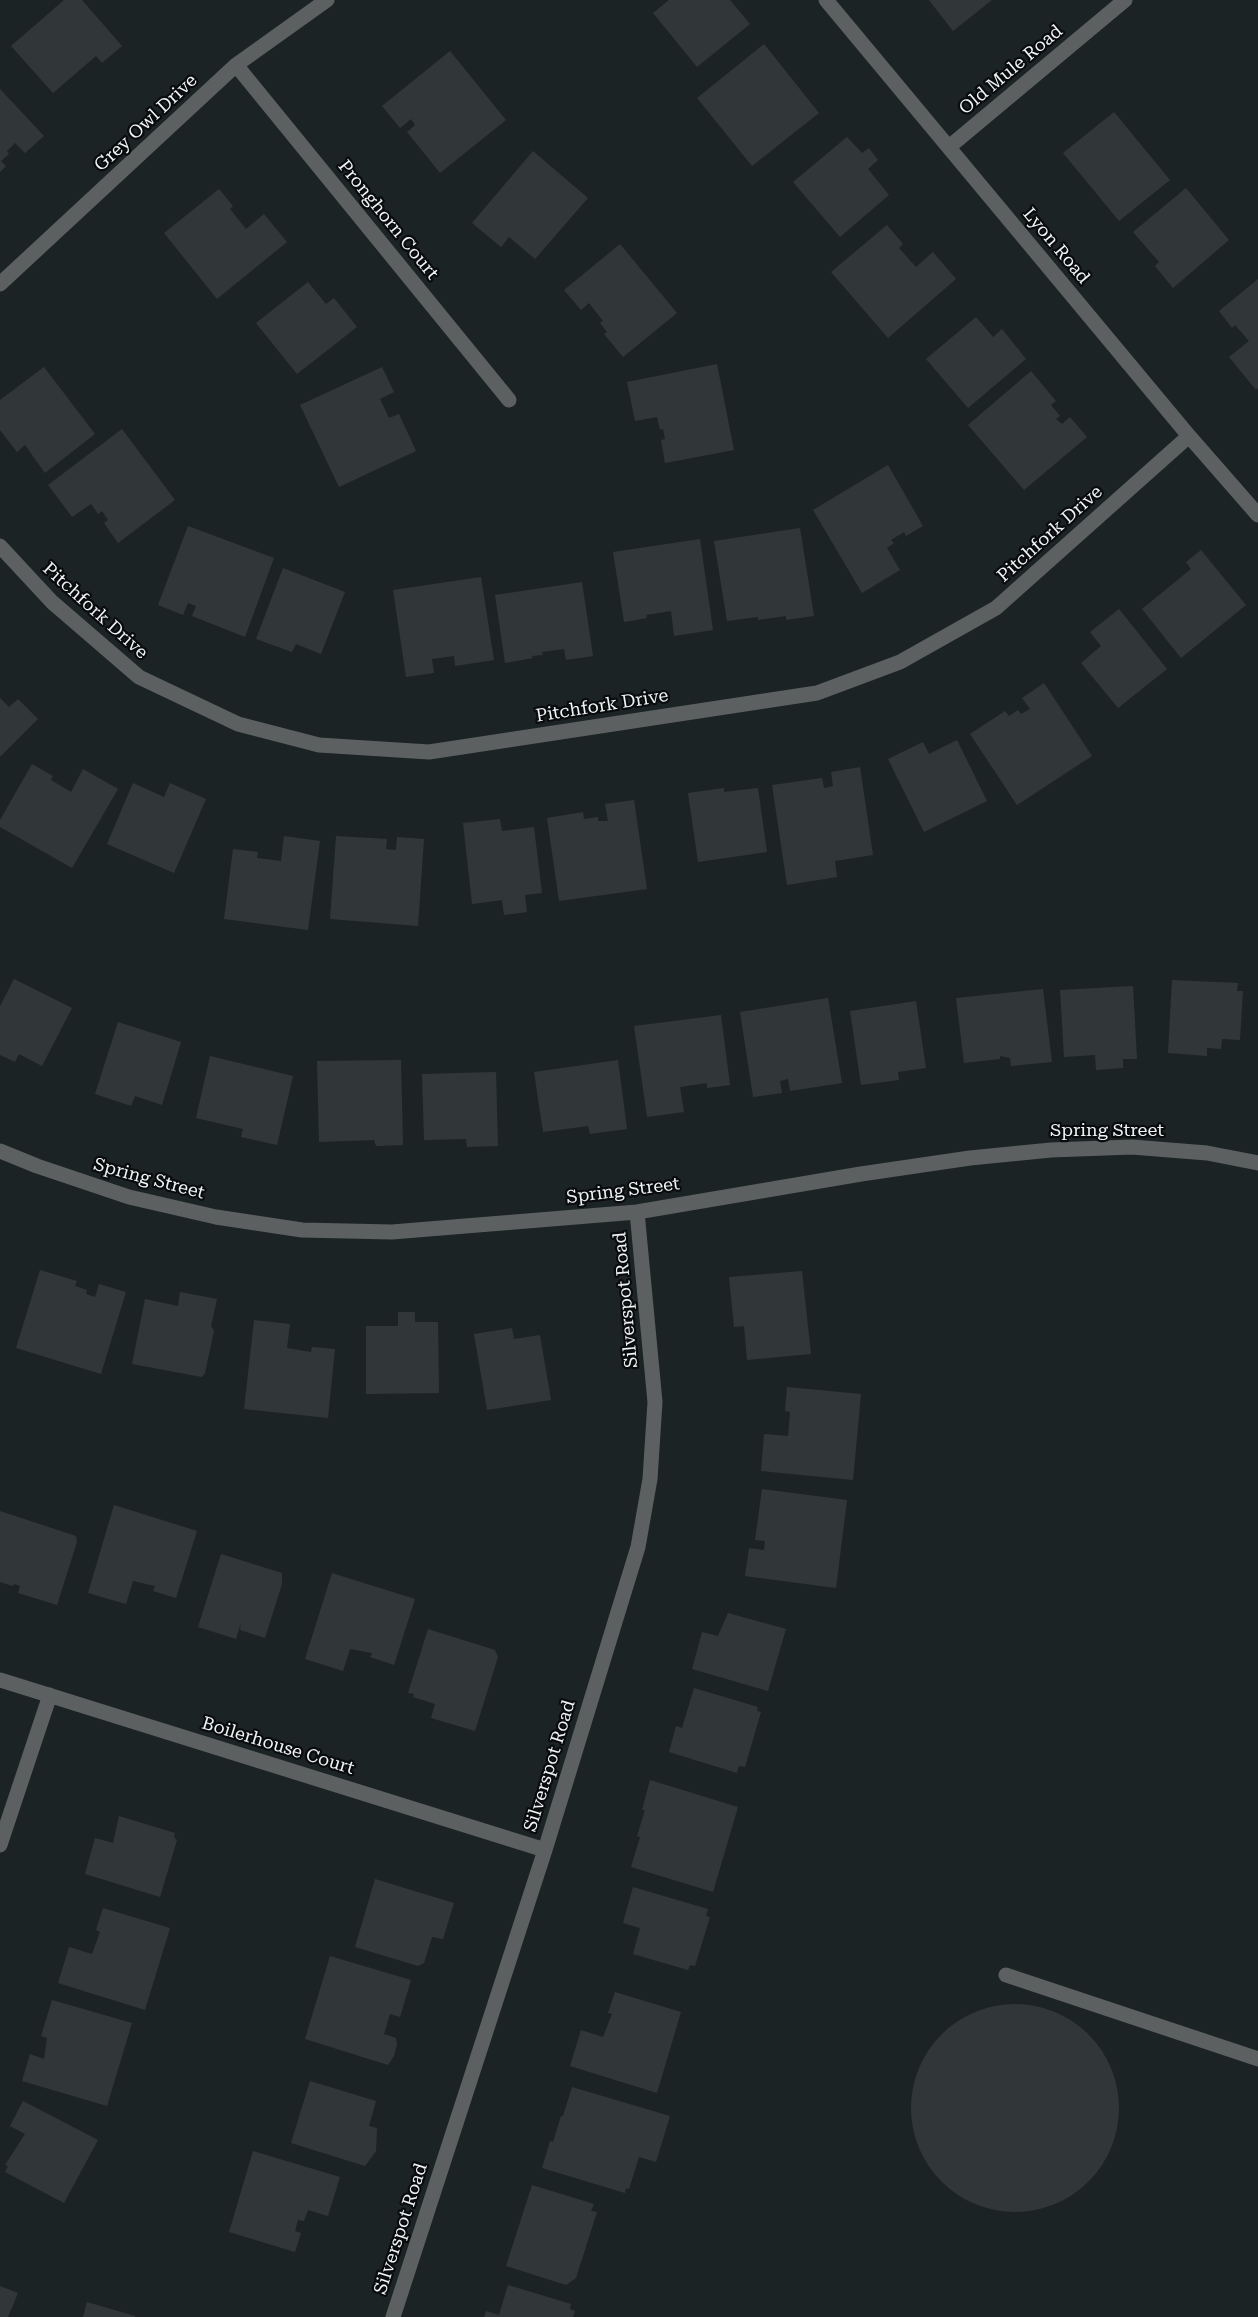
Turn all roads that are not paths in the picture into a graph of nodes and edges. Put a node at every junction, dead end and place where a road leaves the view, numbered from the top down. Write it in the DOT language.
graph roads {
  1 [pos="327,0"];
  2 [pos="826,0"];
  3 [pos="1125,0"];
  4 [pos="236,65"];
  5 [pos="949,147"];
  6 [pos="0,285"];
  7 [pos="510,400"];
  8 [pos="1189,436"];
  9 [pos="1258,515"];
  10 [pos="0,546"];
  11 [pos="0,1151"];
  12 [pos="1258,1163"];
  13 [pos="637,1212"];
  14 [pos="0,1680"];
  15 [pos="50,1695"];
  16 [pos="0,1845"];
  17 [pos="545,1850"];
  18 [pos="1006,1975"];
  19 [pos="1258,2059"];
  20 [pos="393,2317"];
  1 -- 4 [label="street, Grey Owl Drive"];
  2 -- 5 [label="street, Lyon Road"];
  3 -- 5 [label="street, Old Mule Road"];
  4 -- 6 [label="street, Grey Owl Drive"];
  4 -- 7 [label="street, Pronghorn Court"];
  5 -- 8 [label="street, Lyon Road"];
  8 -- 9 [label="street, Lyon Road"];
  8 -- 10 [label="street, Pitchfork Drive"];
  11 -- 13 [label="street, Spring Street"];
  12 -- 13 [label="street, Spring Street"];
  13 -- 17 [label="street, Silverspot Road"];
  14 -- 15 [label="street, Boilerhouse Court"];
  15 -- 16 [label="street"];
  15 -- 17 [label="street, Boilerhouse Court"];
  17 -- 20 [label="street, Silverspot Road"];
  18 -- 19 [label="street"];
}
